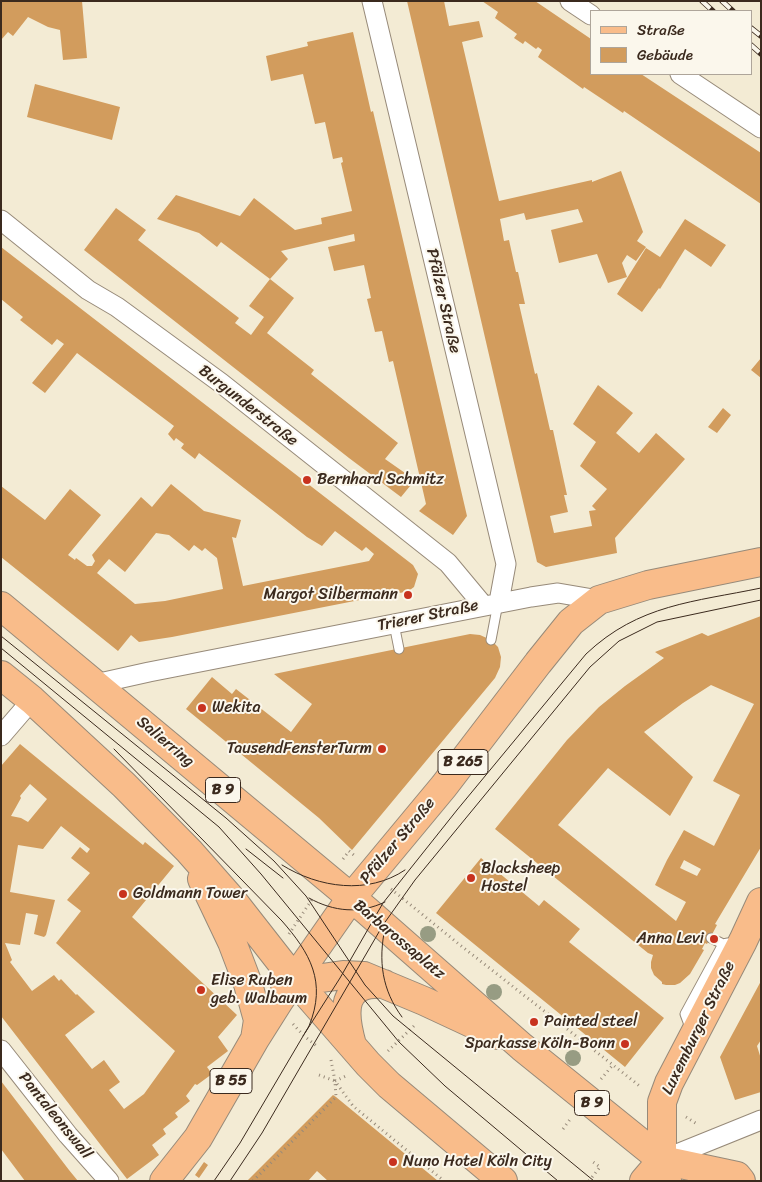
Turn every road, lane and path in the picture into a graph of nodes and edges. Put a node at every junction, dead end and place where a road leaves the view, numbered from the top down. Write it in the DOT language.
graph roads {
  1 [pos="372,1"];
  2 [pos="570,1"];
  3 [pos="590,14"];
  4 [pos="682,75"];
  5 [pos="761,128"];
  6 [pos="1,220"];
  7 [pos="761,562"];
  8 [pos="600,600"];
  9 [pos="491,603"];
  10 [pos="1,606"];
  11 [pos="394,624"];
  12 [pos="491,640"];
  13 [pos="399,649"];
  14 [pos="1,675"];
  15 [pos="95,684"];
  16 [pos="32,700"];
  17 [pos="1,736"];
  18 [pos="188,851"];
  19 [pos="373,871"];
  20 [pos="327,878"];
  21 [pos="350,898"];
  22 [pos="761,902"];
  23 [pos="711,938"];
  24 [pos="733,942"];
  25 [pos="276,954"];
  26 [pos="294,979"];
  27 [pos="384,984"];
  28 [pos="422,1010"];
  29 [pos="293,1024"];
  30 [pos="255,1039"];
  31 [pos="352,1045"];
  32 [pos="522,1046"];
  33 [pos="1,1050"];
  34 [pos="387,1052"];
  35 [pos="324,1053"];
  36 [pos="328,1056"];
  37 [pos="319,1075"];
  38 [pos="336,1081"];
  39 [pos="662,1102"];
  40 [pos="761,1120"];
  41 [pos="718,1137"];
  42 [pos="198,1138"];
  43 [pos="593,1162"];
  44 [pos="664,1170"];
  45 [pos="109,1181"];
  46 [pos="164,1181"];
  47 [pos="180,1181"];
  48 [pos="252,1181"];
  49 [pos="444,1181"];
  50 [pos="504,1181"];
  51 [pos="589,1181"];
  52 [pos="644,1181"];
  53 [pos="741,1181"];
  1 -- 9 [label="street, Pfälzer Straße"];
  2 -- 3 [label="street"];
  4 -- 5 [label="street"];
  6 -- 9 [label="street, Burgunderstraße"];
  7 -- 8 [label="main road, Trierer Straße / B 265"];
  8 -- 9 [label="street, Trierer Straße"];
  8 -- 19 [label="main road, Pfälzer Straße / B 265"];
  9 -- 11 [label="street, Trierer Straße"];
  9 -- 12 [label="lane"];
  10 -- 15 [label="main road, Salierring / B 9"];
  11 -- 13 [label="lane"];
  11 -- 15 [label="street, Trierer Straße"];
  14 -- 16 [label="main road"];
  15 -- 20 [label="main road, Salierring / B 9"];
  16 -- 17 [label="street"];
  16 -- 18 [label="main road"];
  18 -- 25 [label="main road"];
  18 -- 30 [label="main road, B 55"];
  19 -- 20 [label="path"];
  19 -- 21 [label="main road, Pfälzer Straße / B 265"];
  19 -- 39 [label="path"];
  20 -- 21 [label="main road, Salierring / B 9"];
  20 -- 25 [label="path"];
  21 -- 26 [label="main road, Barbarossaplatz"];
  21 -- 32 [label="main road, Barbarossaplatz / B 9"];
  22 -- 24 [label="main road, Luxemburger Straße"];
  23 -- 24 [label="lane"];
  24 -- 39 [label="main road, Luxemburger Straße"];
  25 -- 26 [label="main road"];
  26 -- 27 [label="main road, Barbarossaplatz"];
  26 -- 30 [label="main road, B 55"];
  26 -- 31 [label="main road"];
  27 -- 28 [label="main road, Barbarossaplatz"];
  27 -- 31 [label="main road"];
  28 -- 32 [label="main road, Barbarossaplatz / B 9"];
  28 -- 34 [label="path"];
  29 -- 35 [label="path"];
  30 -- 42 [label="main road, B 55"];
  31 -- 50 [label="main road"];
  32 -- 44 [label="main road, Barbarossaplatz / B 9"];
  33 -- 45 [label="street, Pantaleonswall"];
  36 -- 38 [label="path"];
  37 -- 38 [label="path"];
  38 -- 48 [label="path"];
  38 -- 49 [label="path"];
  39 -- 41 [label="path"];
  39 -- 44 [label="main road, Luxemburger Straße"];
  40 -- 41 [label="street"];
  41 -- 44 [label="street"];
  42 -- 46 [label="main road, B 55"];
  42 -- 47 [label="main road"];
  43 -- 51 [label="path"];
  44 -- 52 [label="main road"];
  44 -- 53 [label="main road, Barbarossaplatz"];
}
